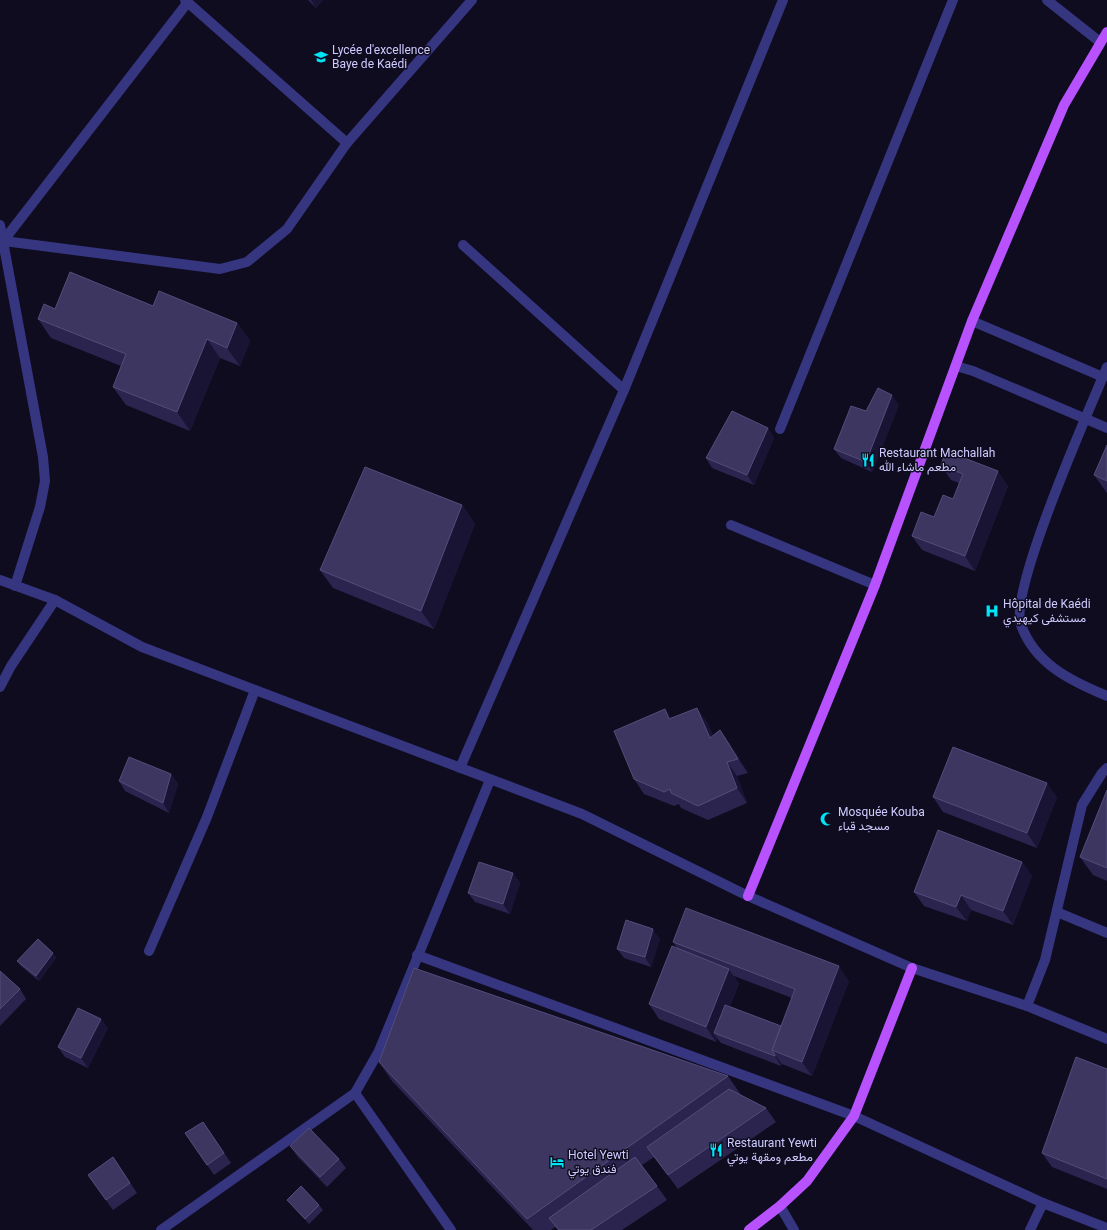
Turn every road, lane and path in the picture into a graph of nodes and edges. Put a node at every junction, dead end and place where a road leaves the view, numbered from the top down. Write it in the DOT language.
graph roads {
  1 [pos="472,0"];
  2 [pos="783,0"];
  3 [pos="953,0"];
  4 [pos="1047,0"];
  5 [pos="187,1"];
  6 [pos="1107,32"];
  7 [pos="1100,42"];
  8 [pos="347,143"];
  9 [pos="0,225"];
  10 [pos="2,243"];
  11 [pos="463,245"];
  12 [pos="972,321"];
  13 [pos="956,366"];
  14 [pos="1107,367"];
  15 [pos="1103,377"];
  16 [pos="624,390"];
  17 [pos="1084,419"];
  18 [pos="780,428"];
  19 [pos="1107,428"];
  20 [pos="731,525"];
  21 [pos="0,580"];
  22 [pos="875,585"];
  23 [pos="15,586"];
  24 [pos="55,600"];
  25 [pos="0,687"];
  26 [pos="255,690"];
  27 [pos="1107,696"];
  28 [pos="460,768"];
  29 [pos="1107,768"];
  30 [pos="490,780"];
  31 [pos="748,896"];
  32 [pos="1057,912"];
  33 [pos="1107,933"];
  34 [pos="149,951"];
  35 [pos="417,955"];
  36 [pos="912,968"];
  37 [pos="1027,1006"];
  38 [pos="1107,1039"];
  39 [pos="355,1093"];
  40 [pos="854,1116"];
  41 [pos="1043,1203"];
  42 [pos="780,1206"];
  43 [pos="1107,1228"];
  44 [pos="161,1230"];
  45 [pos="451,1230"];
  46 [pos="749,1230"];
  47 [pos="794,1230"];
  48 [pos="1030,1230"];
  1 -- 8 [label="street"];
  2 -- 16 [label="street"];
  3 -- 18 [label="street"];
  4 -- 7 [label="street"];
  5 -- 8 [label="street"];
  5 -- 10 [label="street"];
  6 -- 7 [label="main road"];
  7 -- 12 [label="main road"];
  8 -- 10 [label="street"];
  9 -- 10 [label="street"];
  10 -- 23 [label="street"];
  11 -- 16 [label="street"];
  12 -- 13 [label="main road"];
  12 -- 15 [label="street"];
  13 -- 17 [label="street"];
  13 -- 22 [label="main road"];
  14 -- 15 [label="street"];
  15 -- 17 [label="street"];
  16 -- 28 [label="street"];
  17 -- 19 [label="street"];
  17 -- 27 [label="street"];
  20 -- 22 [label="street"];
  21 -- 23 [label="street"];
  22 -- 31 [label="main road"];
  23 -- 24 [label="street"];
  24 -- 25 [label="street"];
  24 -- 26 [label="street"];
  26 -- 28 [label="street"];
  26 -- 34 [label="street"];
  28 -- 30 [label="street"];
  29 -- 32 [label="street"];
  30 -- 31 [label="street"];
  30 -- 35 [label="street"];
  31 -- 36 [label="street"];
  32 -- 33 [label="street"];
  32 -- 37 [label="street"];
  35 -- 39 [label="street"];
  35 -- 40 [label="street"];
  36 -- 37 [label="street"];
  36 -- 40 [label="main road"];
  37 -- 38 [label="street"];
  39 -- 44 [label="street"];
  39 -- 45 [label="street"];
  40 -- 41 [label="street"];
  40 -- 42 [label="main road"];
  41 -- 43 [label="street"];
  41 -- 48 [label="street"];
  42 -- 46 [label="main road"];
  42 -- 47 [label="street"];
}
